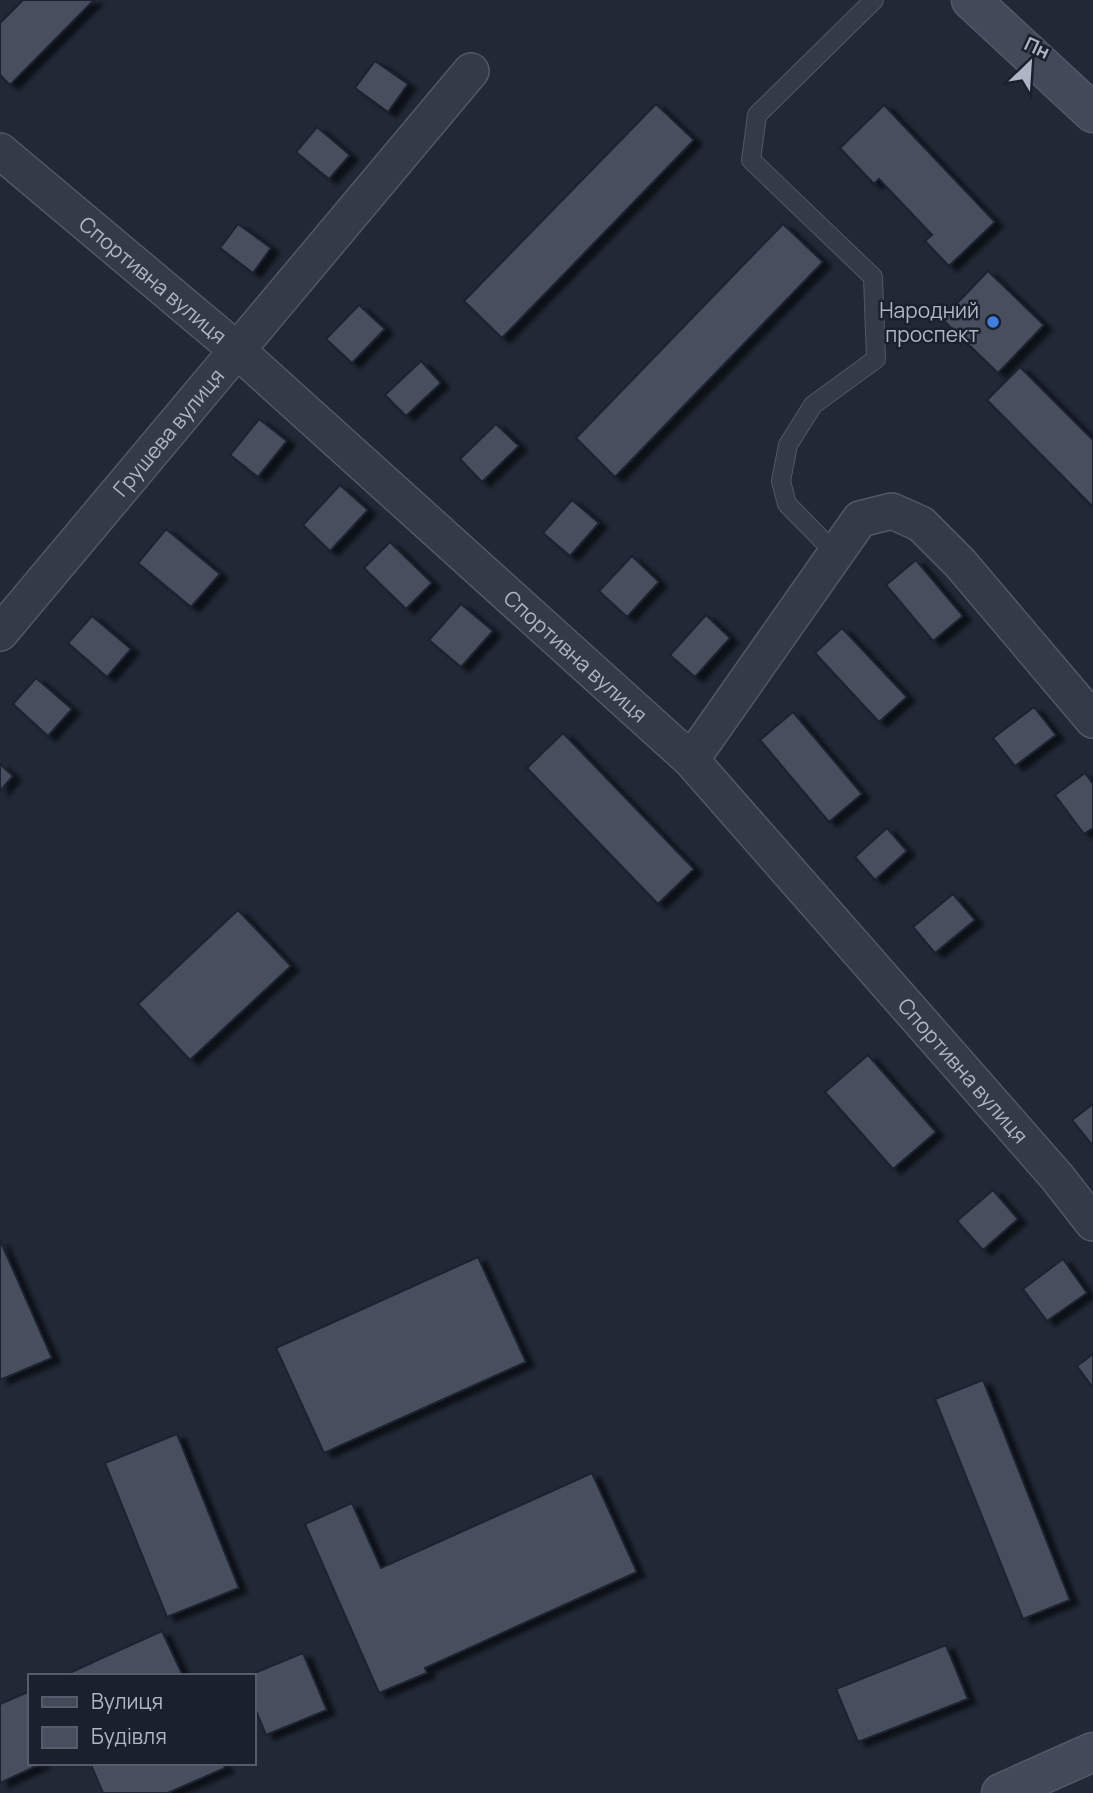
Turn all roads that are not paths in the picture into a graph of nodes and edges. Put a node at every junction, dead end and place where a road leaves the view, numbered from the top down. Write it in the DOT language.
graph roads {
  1 [pos="874,0"];
  2 [pos="971,0"];
  3 [pos="471,71"];
  4 [pos="1093,113"];
  5 [pos="0,151"];
  6 [pos="237,350"];
  7 [pos="837,555"];
  8 [pos="0,633"];
  9 [pos="1093,720"];
  10 [pos="691,760"];
  11 [pos="1093,1223"];
  12 [pos="1093,1752"];
  13 [pos="1001,1793"];
  1 -- 7 [label="lane"];
  2 -- 4 [label="street"];
  3 -- 6 [label="street, Грушева вулиця"];
  5 -- 6 [label="street, Спортивна вулиця"];
  6 -- 8 [label="street, Грушева вулиця"];
  6 -- 10 [label="street, Спортивна вулиця"];
  7 -- 9 [label="street"];
  7 -- 10 [label="street"];
  10 -- 11 [label="street, Спортивна вулиця"];
  12 -- 13 [label="street"];
}
